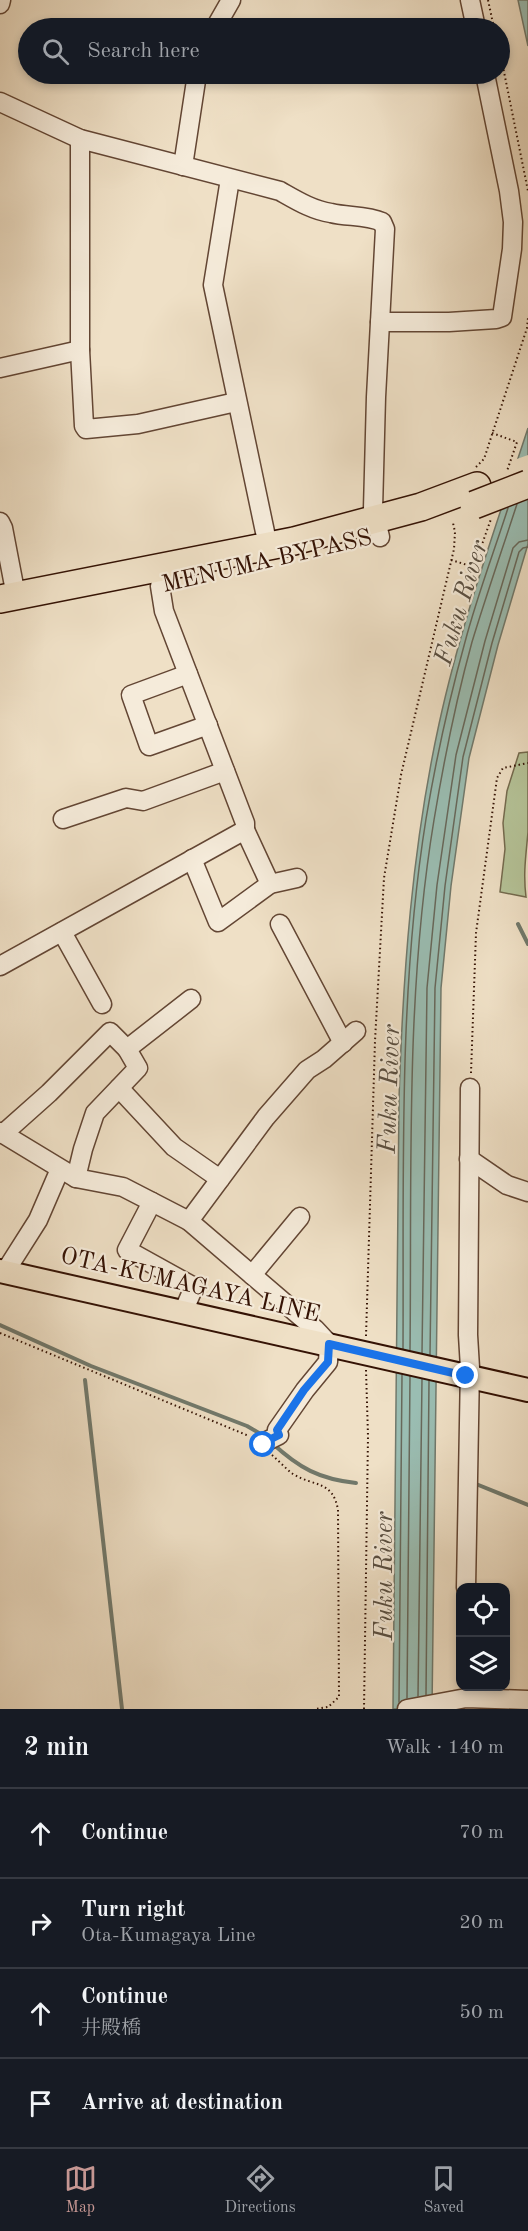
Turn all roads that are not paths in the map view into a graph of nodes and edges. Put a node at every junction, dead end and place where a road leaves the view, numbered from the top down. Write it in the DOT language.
graph roads {
  1 [pos="231,0"];
  2 [pos="470,0"];
  3 [pos="221,18"];
  4 [pos="474,18"];
  5 [pos="195,84"];
  6 [pos="487,84"];
  7 [pos="0,102"];
  8 [pos="80,139"];
  9 [pos="183,166"];
  10 [pos="230,179"];
  11 [pos="380,322"];
  12 [pos="80,350"];
  13 [pos="0,368"];
  14 [pos="236,402"];
  15 [pos="528,467"];
  16 [pos="528,484"];
  17 [pos="474,487"];
  18 [pos="0,522"];
  19 [pos="378,529"];
  20 [pos="265,532"];
  21 [pos="160,586"];
  22 [pos="5,604"];
  23 [pos="188,674"];
  24 [pos="208,725"];
  25 [pos="225,771"];
  26 [pos="63,819"];
  27 [pos="245,830"];
  28 [pos="192,859"];
  29 [pos="297,878"];
  30 [pos="270,884"];
  31 [pos="280,924"];
  32 [pos="62,932"];
  33 [pos="0,966"];
  34 [pos="191,999"];
  35 [pos="102,1005"];
  36 [pos="127,1049"];
  37 [pos="119,1088"];
  38 [pos="470,1088"];
  39 [pos="1,1133"];
  40 [pos="470,1159"];
  41 [pos="68,1174"];
  42 [pos="220,1179"];
  43 [pos="528,1192"];
  44 [pos="152,1202"];
  45 [pos="300,1217"];
  46 [pos="189,1221"];
  47 [pos="2,1271"];
  48 [pos="252,1275"];
  49 [pos="183,1312"];
  50 [pos="329,1344"];
  51 [pos="468,1377"];
  52 [pos="528,1390"];
  53 [pos="261,1444"];
  54 [pos="466,1583"];
  55 [pos="464,1695"];
  56 [pos="528,1700"];
  57 [pos="407,1709"];
  1 -- 3 [label="street"];
  2 -- 4 [label="street"];
  5 -- 9 [label="street"];
  6 -- 11 [label="street"];
  7 -- 8 [label="street"];
  8 -- 9 [label="street"];
  8 -- 12 [label="street"];
  9 -- 10 [label="street"];
  10 -- 11 [label="street"];
  10 -- 14 [label="street"];
  11 -- 19 [label="street"];
  12 -- 13 [label="street"];
  12 -- 14 [label="street"];
  14 -- 20 [label="street"];
  15 -- 17 [label="highway, MENUMA BYPASS"];
  16 -- 17 [label="highway, MENUMA BYPASS, bridge"];
  17 -- 19 [label="highway, MENUMA BYPASS"];
  18 -- 22 [label="street"];
  19 -- 21 [label="highway, MENUMA BYPASS"];
  19 -- 22 [label="highway, MENUMA BYPASS"];
  21 -- 22 [label="highway, MENUMA BYPASS"];
  21 -- 23 [label="street"];
  23 -- 24 [label="street"];
  23 -- 24 [label="street"];
  24 -- 25 [label="street"];
  25 -- 26 [label="street"];
  25 -- 27 [label="street"];
  27 -- 28 [label="street"];
  27 -- 30 [label="street"];
  28 -- 30 [label="street"];
  28 -- 32 [label="street"];
  29 -- 30 [label="street"];
  31 -- 42 [label="street"];
  32 -- 33 [label="street"];
  32 -- 35 [label="street"];
  34 -- 36 [label="street"];
  36 -- 37 [label="street"];
  36 -- 39 [label="street"];
  37 -- 41 [label="street"];
  37 -- 42 [label="street"];
  38 -- 40 [label="street"];
  39 -- 41 [label="street"];
  40 -- 43 [label="street"];
  40 -- 51 [label="street"];
  41 -- 44 [label="street"];
  41 -- 47 [label="street"];
  42 -- 46 [label="street"];
  44 -- 46 [label="street"];
  44 -- 49 [label="street"];
  45 -- 48 [label="street"];
  46 -- 48 [label="street"];
  47 -- 49 [label="main road, OTA-KUMAGAYA LINE"];
  48 -- 50 [label="street"];
  49 -- 50 [label="main road, OTA-KUMAGAYA LINE"];
  50 -- 51 [label="main road, OTA-KUMAGAYA LINE"];
  50 -- 53 [label="street"];
  51 -- 52 [label="main road"];
  51 -- 54 [label="street"];
  55 -- 56 [label="street"];
  55 -- 57 [label="street"];
}
